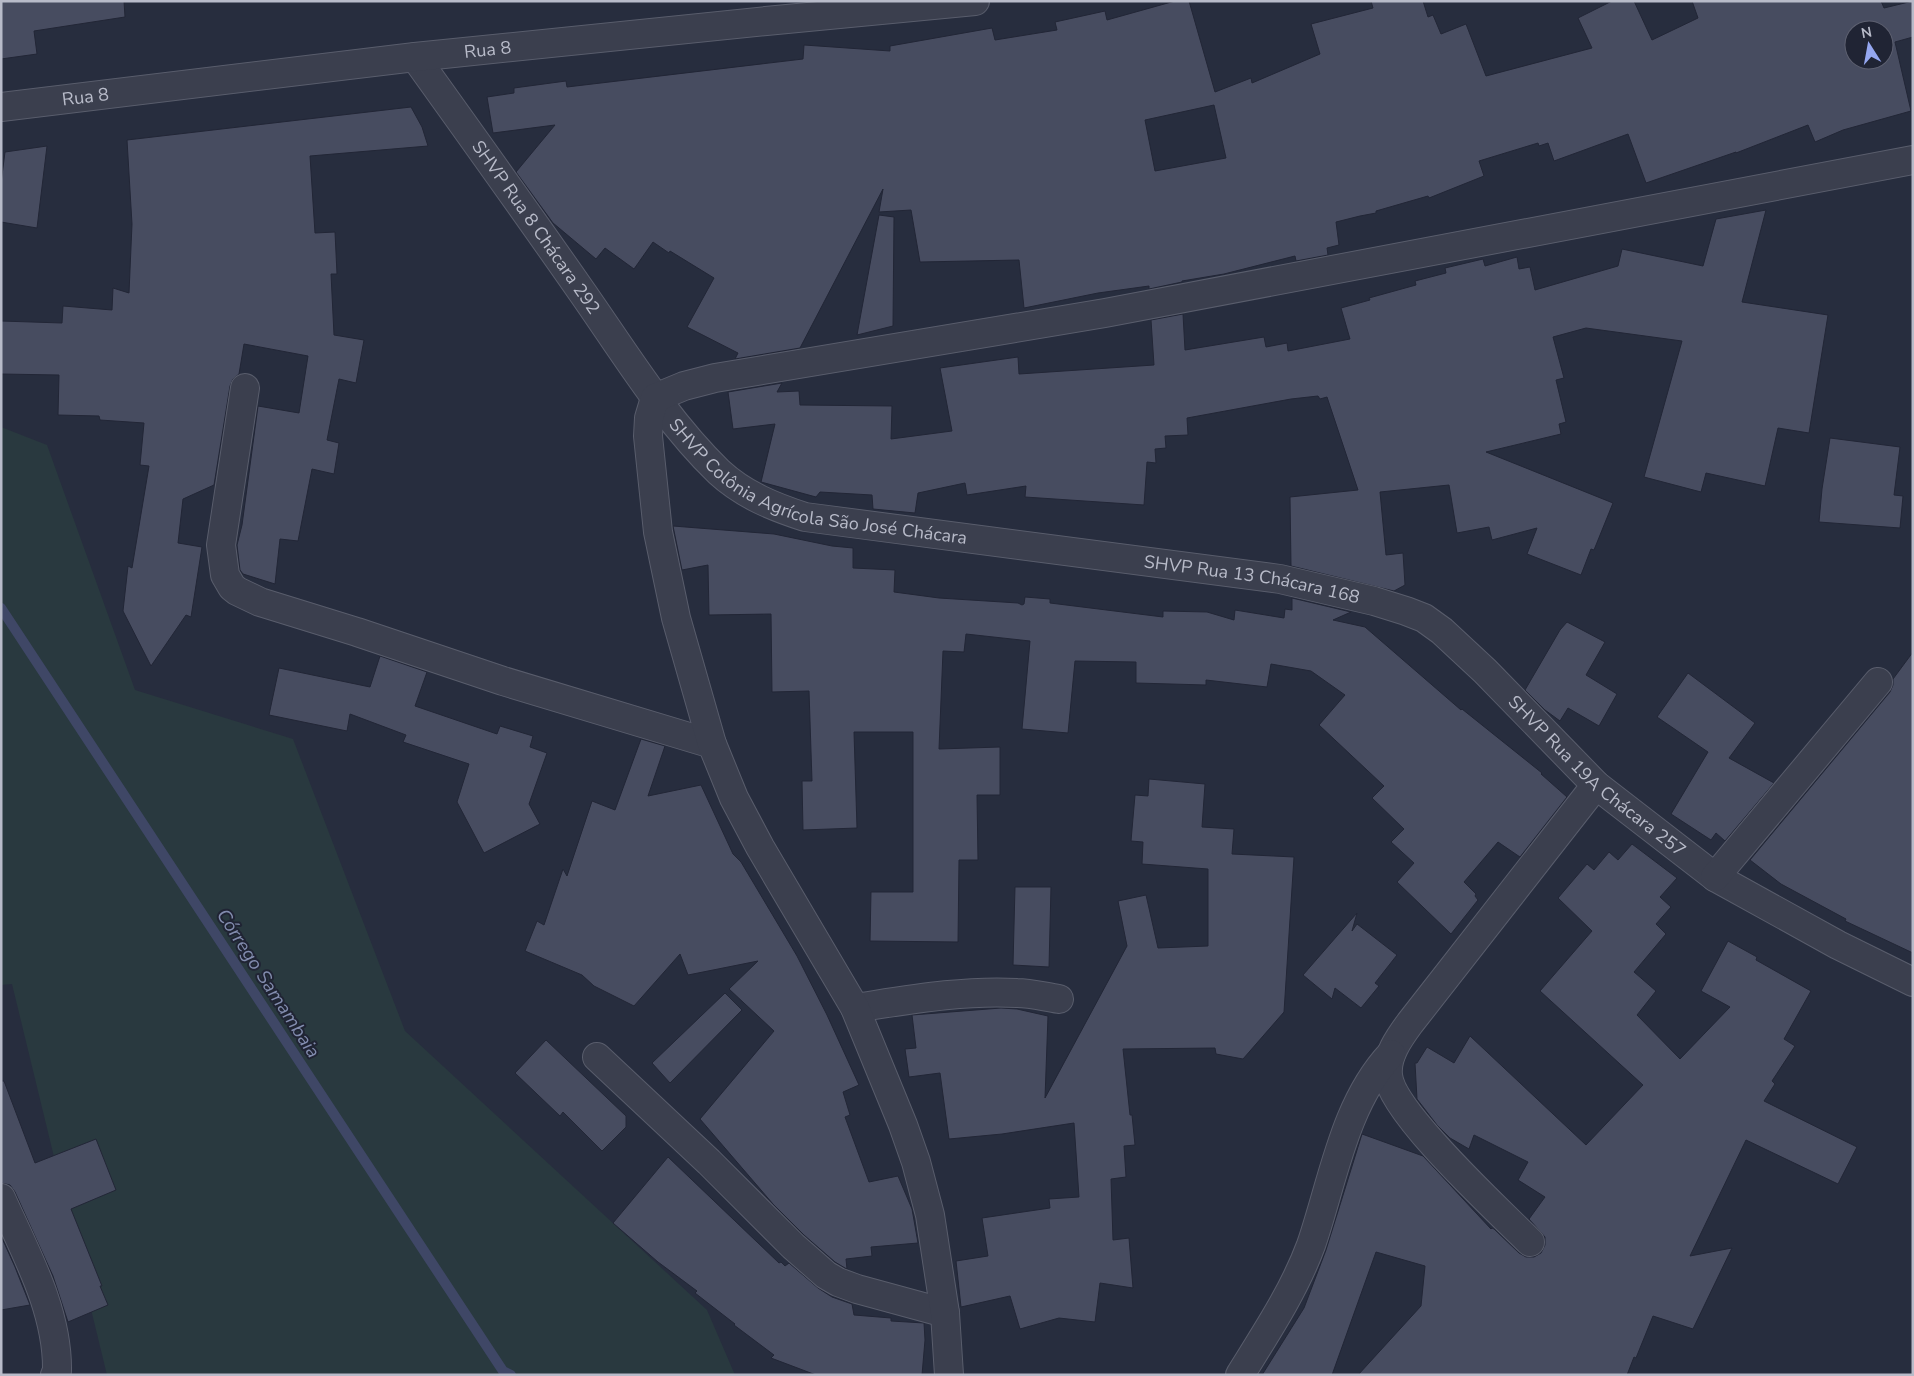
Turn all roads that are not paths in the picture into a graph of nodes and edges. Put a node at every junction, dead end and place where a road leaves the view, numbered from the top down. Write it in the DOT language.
graph roads {
  1 [pos="787,1"];
  2 [pos="975,1"];
  3 [pos="766,21"];
  4 [pos="415,57"];
  5 [pos="1,107"];
  6 [pos="1913,160"];
  7 [pos="245,388"];
  8 [pos="655,398"];
  9 [pos="996,543"];
  10 [pos="1485,671"];
  11 [pos="1878,682"];
  12 [pos="712,744"];
  13 [pos="1596,785"];
  14 [pos="1714,877"];
  15 [pos="1913,982"];
  16 [pos="1059,999"];
  17 [pos="855,1008"];
  18 [pos="1391,1054"];
  19 [pos="596,1057"];
  20 [pos="1,1198"];
  21 [pos="1530,1242"];
  22 [pos="945,1313"];
  23 [pos="56,1375"];
  24 [pos="949,1375"];
  25 [pos="1240,1375"];
  1 -- 3 [label="street"];
  2 -- 3 [label="street, Rua 8"];
  3 -- 4 [label="street, Rua 8"];
  4 -- 5 [label="street, Rua 8"];
  4 -- 8 [label="street, SHVP Rua 8 Chácara 292"];
  6 -- 8 [label="street"];
  7 -- 12 [label="street"];
  8 -- 9 [label="street, SHVP Colônia Agrícola São José Chácara"];
  8 -- 12 [label="street"];
  9 -- 10 [label="street, SHVP Rua 13 Chácara 168"];
  10 -- 13 [label="street, SHVP Rua 19A Chácara 257"];
  11 -- 14 [label="street"];
  12 -- 17 [label="street"];
  13 -- 14 [label="street, SHVP Rua 19A Chácara 257"];
  13 -- 18 [label="street"];
  14 -- 15 [label="street, SHVP Rua 19A Chácara 257"];
  16 -- 17 [label="street"];
  17 -- 22 [label="street"];
  18 -- 21 [label="street"];
  18 -- 25 [label="street"];
  19 -- 22 [label="street"];
  20 -- 23 [label="street"];
  22 -- 24 [label="street"];
}
